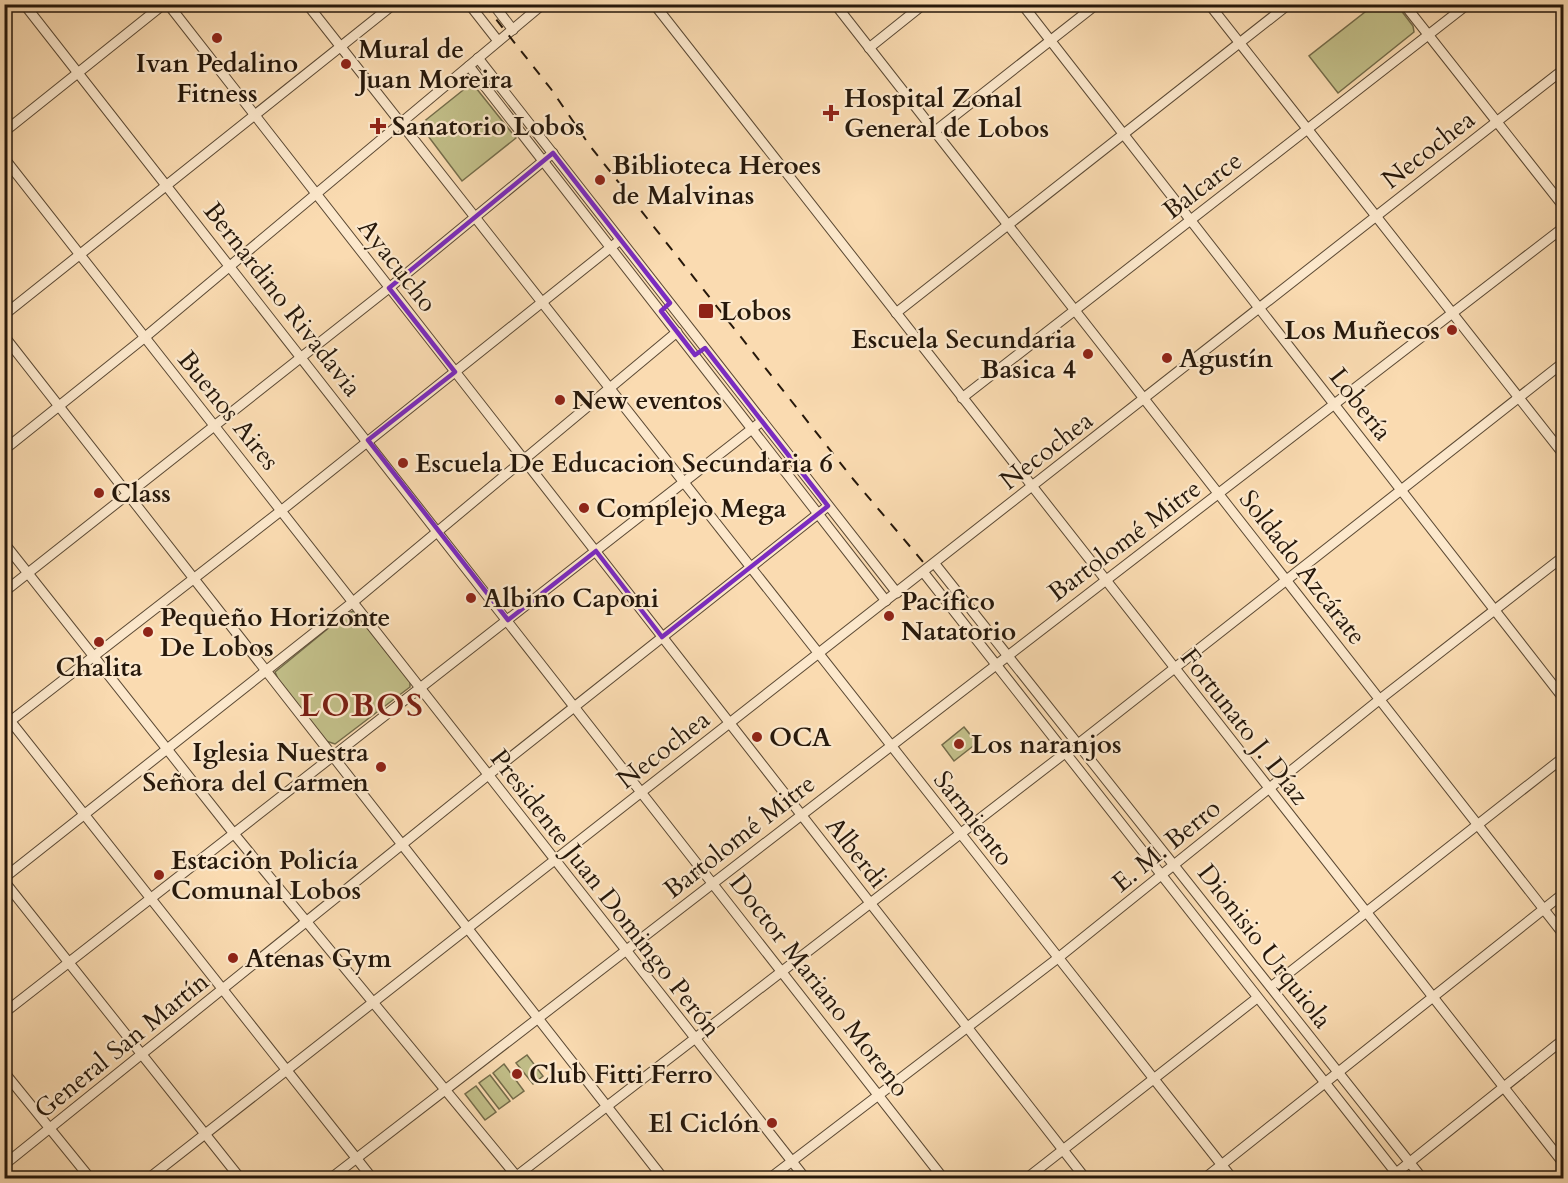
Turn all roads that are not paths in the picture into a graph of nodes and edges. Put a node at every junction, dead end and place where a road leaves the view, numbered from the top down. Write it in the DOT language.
graph roads {
  1 [pos="24,4"];
  2 [pos="166,4"];
  3 [pos="307,4"];
  4 [pos="394,4"];
  5 [pos="469,4"];
  6 [pos="493,4"];
  7 [pos="543,4"];
  8 [pos="654,4"];
  9 [pos="835,4"];
  10 [pos="924,4"];
  11 [pos="1022,4"];
  12 [pos="1098,4"];
  13 [pos="1209,4"];
  14 [pos="1289,4"];
  15 [pos="1404,4"];
  16 [pos="1467,4"];
  17 [pos="513,30"];
  18 [pos="1428,35"];
  19 [pos="498,41"];
  20 [pos="1051,41"];
  21 [pos="1240,44"];
  22 [pos="340,47"];
  23 [pos="869,48"];
  24 [pos="478,58"];
  25 [pos="469,66"];
  26 [pos="1563,69"];
  27 [pos="78,72"];
  28 [pos="254,115"];
  29 [pos="1496,122"];
  30 [pos="399,123"];
  31 [pos="1306,129"];
  32 [pos="4,132"];
  33 [pos="934,132"];
  34 [pos="1123,136"];
  35 [pos="553,153"];
  36 [pos="4,158"];
  37 [pos="545,160"];
  38 [pos="167,184"];
  39 [pos="315,193"];
  40 [pos="1563,207"];
  41 [pos="1375,217"];
  42 [pos="476,218"];
  43 [pos="1189,221"];
  44 [pos="1009,226"];
  45 [pos="1563,227"];
  46 [pos="620,240"];
  47 [pos="612,246"];
  48 [pos="81,255"];
  49 [pos="230,265"];
  50 [pos="389,288"];
  51 [pos="541,302"];
  52 [pos="670,303"];
  53 [pos="1260,309"];
  54 [pos="1075,310"];
  55 [pos="661,311"];
  56 [pos="896,313"];
  57 [pos="1452,313"];
  58 [pos="4,315"];
  59 [pos="677,332"];
  60 [pos="4,336"];
  61 [pos="144,338"];
  62 [pos="705,348"];
  63 [pos="695,355"];
  64 [pos="302,356"];
  65 [pos="1563,363"];
  66 [pos="455,372"];
  67 [pos="609,388"];
  68 [pos="962,398"];
  69 [pos="1144,398"];
  70 [pos="1518,398"];
  71 [pos="1335,403"];
  72 [pos="59,406"];
  73 [pos="762,422"];
  74 [pos="216,425"];
  75 [pos="753,429"];
  76 [pos="368,440"];
  77 [pos="4,450"];
  78 [pos="1563,455"];
  79 [pos="524,459"];
  80 [pos="684,483"];
  81 [pos="1032,488"];
  82 [pos="1401,489"];
  83 [pos="1219,494"];
  84 [pos="129,496"];
  85 [pos="828,506"];
  86 [pos="282,510"];
  87 [pos="818,513"];
  88 [pos="437,531"];
  89 [pos="4,543"];
  90 [pos="596,551"];
  91 [pos="1563,556"];
  92 [pos="935,564"];
  93 [pos="751,567"];
  94 [pos="924,573"];
  95 [pos="28,574"];
  96 [pos="194,578"];
  97 [pos="1285,580"];
  98 [pos="1105,581"];
  99 [pos="4,592"];
  100 [pos="897,593"];
  101 [pos="886,601"];
  102 [pos="353,602"];
  103 [pos="1495,611"];
  104 [pos="508,620"];
  105 [pos="662,637"];
  106 [pos="1009,654"];
  107 [pos="819,655"];
  108 [pos="94,657"];
  109 [pos="995,665"];
  110 [pos="1173,668"];
  111 [pos="267,670"];
  112 [pos="420,688"];
  113 [pos="1563,699"];
  114 [pos="1379,700"];
  115 [pos="575,706"];
  116 [pos="7,720"];
  117 [pos="730,723"];
  118 [pos="1078,744"];
  119 [pos="891,745"];
  120 [pos="167,749"];
  121 [pos="1065,753"];
  122 [pos="334,755"];
  123 [pos="1563,757"];
  124 [pos="488,776"];
  125 [pos="1268,789"];
  126 [pos="642,791"];
  127 [pos="85,814"];
  128 [pos="800,814"];
  129 [pos="1476,825"];
  130 [pos="235,835"];
  131 [pos="960,835"];
  132 [pos="403,846"];
  133 [pos="553,862"];
  134 [pos="1175,866"];
  135 [pos="1161,876"];
  136 [pos="4,879"];
  137 [pos="713,883"];
  138 [pos="1563,893"];
  139 [pos="151,899"];
  140 [pos="870,903"];
  141 [pos="1544,909"];
  142 [pos="1366,912"];
  143 [pos="307,921"];
  144 [pos="469,930"];
  145 [pos="1563,935"];
  146 [pos="625,952"];
  147 [pos="1058,958"];
  148 [pos="70,962"];
  149 [pos="781,971"];
  150 [pos="1271,987"];
  151 [pos="223,989"];
  152 [pos="1432,996"];
  153 [pos="1257,998"];
  154 [pos="373,1003"];
  155 [pos="4,1013"];
  156 [pos="537,1018"];
  157 [pos="967,1028"];
  158 [pos="693,1038"];
  159 [pos="1563,1039"];
  160 [pos="142,1055"];
  161 [pos="287,1071"];
  162 [pos="4,1072"];
  163 [pos="1339,1072"];
  164 [pos="1155,1079"];
  165 [pos="1324,1083"];
  166 [pos="1503,1087"];
  167 [pos="444,1090"];
  168 [pos="881,1096"];
  169 [pos="608,1106"];
  170 [pos="50,1129"];
  171 [pos="205,1135"];
  172 [pos="1064,1151"];
  173 [pos="356,1158"];
  174 [pos="792,1162"];
  175 [pos="1410,1162"];
  176 [pos="1563,1164"];
  177 [pos="4,1165"];
  178 [pos="1222,1165"];
  179 [pos="1395,1177"];
  180 [pos="516,1178"];
  181 [pos="90,1179"];
  182 [pos="149,1179"];
  183 [pos="240,1179"];
  184 [pos="331,1179"];
  185 [pos="372,1179"];
  186 [pos="663,1179"];
  187 [pos="770,1179"];
  188 [pos="805,1179"];
  189 [pos="943,1179"];
  190 [pos="1027,1179"];
  191 [pos="1085,1179"];
  192 [pos="1205,1179"];
  193 [pos="1232,1179"];
  194 [pos="1422,1179"];
  1 -- 27 [label="street, Bernardino Rivadavia"];
  2 -- 27 [label="street"];
  2 -- 28 [label="street, Ayacucho"];
  3 -- 22 [label="street, Sarmiento"];
  4 -- 22 [label="street"];
  5 -- 19 [label="street"];
  6 -- 17 [label="street"];
  7 -- 17 [label="street"];
  8 -- 56 [label="street, Fortunato J. Díaz"];
  9 -- 23 [label="street, Soldado Azcárate"];
  10 -- 23 [label="street"];
  11 -- 20 [label="street, Lobería"];
  12 -- 20 [label="street"];
  13 -- 21 [label="street"];
  14 -- 21 [label="street"];
  15 -- 18 [label="street"];
  16 -- 18 [label="street, Balcarce"];
  17 -- 19 [label="street"];
  18 -- 29 [label="street"];
  18 -- 31 [label="street, Balcarce"];
  19 -- 24 [label="street"];
  20 -- 33 [label="street"];
  20 -- 34 [label="street, Lobería"];
  21 -- 31 [label="street"];
  21 -- 34 [label="street"];
  22 -- 28 [label="street"];
  22 -- 30 [label="street, Sarmiento"];
  23 -- 33 [label="street, Soldado Azcárate"];
  24 -- 25 [label="street"];
  24 -- 35 [label="street"];
  25 -- 30 [label="street"];
  25 -- 37 [label="street"];
  26 -- 29 [label="street, Necochea"];
  27 -- 32 [label="street"];
  27 -- 38 [label="street, Bernardino Rivadavia"];
  28 -- 38 [label="street"];
  28 -- 39 [label="street, Ayacucho"];
  29 -- 40 [label="street"];
  29 -- 41 [label="street, Necochea"];
  30 -- 39 [label="street"];
  30 -- 42 [label="street, Sarmiento"];
  31 -- 41 [label="street"];
  31 -- 43 [label="street, Balcarce"];
  33 -- 44 [label="street, Soldado Azcárate"];
  34 -- 43 [label="street, Lobería"];
  34 -- 44 [label="street"];
  35 -- 37 [label="street"];
  35 -- 46 [label="street"];
  36 -- 48 [label="street, Buenos Aires"];
  37 -- 42 [label="street"];
  37 -- 47 [label="street"];
  38 -- 48 [label="street"];
  38 -- 49 [label="street, Bernardino Rivadavia"];
  39 -- 49 [label="street"];
  39 -- 50 [label="street, Ayacucho"];
  41 -- 53 [label="street, Necochea"];
  41 -- 57 [label="street"];
  42 -- 50 [label="street"];
  42 -- 51 [label="street, Sarmiento"];
  43 -- 53 [label="street, Lobería"];
  43 -- 54 [label="street, Balcarce"];
  44 -- 54 [label="street, Soldado Azcárate"];
  44 -- 56 [label="street"];
  45 -- 57 [label="street, Bartolomé Mitre"];
  46 -- 47 [label="street"];
  46 -- 52 [label="street"];
  47 -- 51 [label="street"];
  47 -- 55 [label="street"];
  48 -- 58 [label="street"];
  48 -- 61 [label="street, Buenos Aires"];
  49 -- 61 [label="street"];
  49 -- 64 [label="street, Bernardino Rivadavia"];
  50 -- 64 [label="street"];
  50 -- 66 [label="street, Ayacucho"];
  51 -- 66 [label="street"];
  51 -- 67 [label="street, Sarmiento"];
  52 -- 55 [label="street"];
  52 -- 62 [label="street"];
  53 -- 69 [label="street, Necochea"];
  53 -- 71 [label="street, Lobería"];
  54 -- 68 [label="street, Balcarce"];
  54 -- 69 [label="street, Soldado Azcárate"];
  55 -- 59 [label="street"];
  56 -- 68 [label="street, Fortunato J. Díaz"];
  57 -- 70 [label="street"];
  57 -- 71 [label="street, Bartolomé Mitre"];
  59 -- 63 [label="street"];
  59 -- 67 [label="street"];
  60 -- 72 [label="street"];
  61 -- 72 [label="street"];
  61 -- 74 [label="street, Buenos Aires"];
  62 -- 63 [label="street"];
  62 -- 73 [label="street"];
  63 -- 75 [label="street"];
  64 -- 74 [label="street"];
  64 -- 76 [label="street, Bernardino Rivadavia"];
  65 -- 70 [label="street"];
  66 -- 76 [label="street"];
  66 -- 79 [label="street, Ayacucho"];
  67 -- 79 [label="street"];
  67 -- 80 [label="street, Sarmiento"];
  68 -- 81 [label="street, Fortunato J. Díaz"];
  69 -- 81 [label="street, Necochea"];
  69 -- 83 [label="street, Soldado Azcárate"];
  70 -- 78 [label="street"];
  70 -- 82 [label="street"];
  71 -- 82 [label="street, Lobería"];
  71 -- 83 [label="street, Bartolomé Mitre"];
  72 -- 77 [label="street"];
  72 -- 84 [label="street"];
  73 -- 75 [label="street"];
  73 -- 85 [label="street"];
  74 -- 84 [label="street"];
  74 -- 86 [label="street, Buenos Aires"];
  75 -- 80 [label="street"];
  75 -- 87 [label="street"];
  76 -- 86 [label="street"];
  76 -- 88 [label="street, Bernardino Rivadavia"];
  79 -- 88 [label="street"];
  79 -- 90 [label="street, Ayacucho"];
  80 -- 90 [label="street"];
  80 -- 93 [label="street, Sarmiento"];
  81 -- 92 [label="street, Necochea"];
  81 -- 98 [label="street, Fortunato J. Díaz"];
  82 -- 97 [label="street"];
  82 -- 103 [label="street, Lobería"];
  83 -- 97 [label="street, Soldado Azcárate"];
  83 -- 98 [label="street, Bartolomé Mitre"];
  84 -- 95 [label="street"];
  84 -- 96 [label="street"];
  85 -- 87 [label="street"];
  85 -- 100 [label="street"];
  86 -- 96 [label="street"];
  86 -- 102 [label="street, Buenos Aires"];
  87 -- 93 [label="street"];
  87 -- 101 [label="street"];
  88 -- 102 [label="street"];
  88 -- 104 [label="street, Bernardino Rivadavia"];
  89 -- 95 [label="street"];
  90 -- 104 [label="street"];
  90 -- 105 [label="street, Alberdi"];
  91 -- 103 [label="street, E. M. Berro"];
  92 -- 94 [label="street, Necochea"];
  92 -- 106 [label="street, Dionisio Urquiola"];
  93 -- 105 [label="street"];
  93 -- 107 [label="street, Sarmiento"];
  94 -- 100 [label="street, Necochea"];
  94 -- 109 [label="street, Dionisio Urquiola"];
  95 -- 99 [label="street"];
  95 -- 108 [label="street"];
  96 -- 108 [label="street"];
  96 -- 111 [label="street"];
  97 -- 110 [label="street"];
  97 -- 114 [label="street, Soldado Azcárate"];
  98 -- 106 [label="street, Bartolomé Mitre"];
  98 -- 110 [label="street, Fortunato J. Díaz"];
  100 -- 101 [label="street, Necochea"];
  101 -- 107 [label="street, Necochea"];
  102 -- 111 [label="street"];
  102 -- 112 [label="street, Buenos Aires"];
  103 -- 113 [label="street, Lobería"];
  103 -- 114 [label="street, E. M. Berro"];
  104 -- 112 [label="street"];
  104 -- 115 [label="street, Doctor Mariano Moreno"];
  105 -- 115 [label="street"];
  105 -- 117 [label="street, Alberdi"];
  106 -- 109 [label="street, Bartolomé Mitre"];
  106 -- 118 [label="street, Dionisio Urquiola"];
  107 -- 117 [label="street, Necochea"];
  107 -- 119 [label="street, Sarmiento"];
  108 -- 116 [label="street"];
  108 -- 120 [label="street"];
  109 -- 119 [label="street, Bartolomé Mitre"];
  109 -- 121 [label="street, Dionisio Urquiola"];
  110 -- 118 [label="street"];
  110 -- 125 [label="street, Fortunato J. Díaz"];
  111 -- 120 [label="street"];
  111 -- 122 [label="street"];
  112 -- 122 [label="street"];
  112 -- 124 [label="street, Presidente Juan Domingo Perón"];
  114 -- 125 [label="street, E. M. Berro"];
  114 -- 129 [label="street, Soldado Azcárate"];
  115 -- 124 [label="street"];
  115 -- 126 [label="street, Doctor Mariano Moreno"];
  116 -- 127 [label="street"];
  117 -- 126 [label="street, Necochea"];
  117 -- 128 [label="street, Alberdi"];
  118 -- 134 [label="street, Dionisio Urquiola"];
  119 -- 128 [label="street, Bartolomé Mitre"];
  119 -- 131 [label="street, Sarmiento"];
  120 -- 127 [label="street"];
  120 -- 130 [label="street"];
  121 -- 131 [label="street"];
  121 -- 135 [label="street, Dionisio Urquiola"];
  122 -- 130 [label="street"];
  122 -- 132 [label="street"];
  123 -- 129 [label="street"];
  124 -- 132 [label="street, General San Martín"];
  124 -- 133 [label="street, Presidente Juan Domingo Perón"];
  125 -- 134 [label="street, E. M. Berro"];
  125 -- 142 [label="street, Fortunato J. Díaz"];
  126 -- 133 [label="street, Necochea"];
  126 -- 137 [label="street, Doctor Mariano Moreno"];
  127 -- 136 [label="street"];
  127 -- 139 [label="street"];
  128 -- 137 [label="street, Bartolomé Mitre"];
  128 -- 140 [label="street, Alberdi"];
  129 -- 141 [label="street, Soldado Azcárate"];
  129 -- 142 [label="street"];
  130 -- 139 [label="street"];
  130 -- 143 [label="street"];
  131 -- 140 [label="street"];
  131 -- 147 [label="street, Sarmiento"];
  132 -- 143 [label="street, General San Martín"];
  132 -- 144 [label="street"];
  133 -- 144 [label="street, Necochea"];
  133 -- 146 [label="street, Presidente Juan Domingo Perón"];
  134 -- 135 [label="street, E. M. Berro"];
  134 -- 150 [label="street, Dionisio Urquiola"];
  135 -- 147 [label="street, E. M. Berro"];
  135 -- 153 [label="street, Dionisio Urquiola"];
  136 -- 148 [label="street"];
  137 -- 146 [label="street, Bartolomé Mitre"];
  137 -- 149 [label="street, Doctor Mariano Moreno"];
  138 -- 141 [label="street"];
  139 -- 148 [label="street"];
  139 -- 151 [label="street"];
  140 -- 149 [label="street"];
  140 -- 157 [label="street, Alberdi"];
  141 -- 145 [label="street, Soldado Azcárate"];
  141 -- 152 [label="street"];
  142 -- 150 [label="street"];
  142 -- 152 [label="street, Fortunato J. Díaz"];
  143 -- 151 [label="street, General San Martín"];
  143 -- 154 [label="street"];
  144 -- 154 [label="street, Necochea"];
  144 -- 156 [label="street"];
  146 -- 156 [label="street, Bartolomé Mitre"];
  146 -- 158 [label="street, Presidente Juan Domingo Perón"];
  147 -- 157 [label="street, E. M. Berro"];
  147 -- 164 [label="street, Sarmiento"];
  148 -- 155 [label="street"];
  148 -- 160 [label="street"];
  149 -- 158 [label="street"];
  149 -- 168 [label="street, Doctor Mariano Moreno"];
  150 -- 163 [label="street, Dionisio Urquiola"];
  151 -- 160 [label="street, General San Martín"];
  151 -- 161 [label="street"];
  152 -- 163 [label="street"];
  152 -- 166 [label="street, Fortunato J. Díaz"];
  153 -- 164 [label="street"];
  153 -- 165 [label="street, Dionisio Urquiola"];
  154 -- 161 [label="street, Necochea"];
  154 -- 167 [label="street"];
  156 -- 167 [label="street, Bartolomé Mitre"];
  156 -- 169 [label="street"];
  157 -- 168 [label="street, E. M. Berro"];
  157 -- 172 [label="street, Alberdi"];
  158 -- 169 [label="street"];
  158 -- 174 [label="street, Presidente Juan Domingo Perón"];
  159 -- 166 [label="street"];
  160 -- 170 [label="street, General San Martín"];
  160 -- 171 [label="street"];
  161 -- 171 [label="street, Necochea"];
  161 -- 173 [label="street"];
  162 -- 170 [label="street"];
  163 -- 165 [label="street"];
  163 -- 175 [label="street, Dionisio Urquiola"];
  164 -- 172 [label="street"];
  164 -- 178 [label="street, Sarmiento"];
  165 -- 178 [label="street"];
  165 -- 179 [label="street, Dionisio Urquiola"];
  166 -- 175 [label="street"];
  166 -- 176 [label="street, Fortunato J. Díaz"];
  167 -- 173 [label="street, Bartolomé Mitre"];
  167 -- 180 [label="street"];
  168 -- 174 [label="street, E. M. Berro"];
  168 -- 189 [label="street, Doctor Mariano Moreno"];
  169 -- 180 [label="street"];
  169 -- 186 [label="street"];
  170 -- 177 [label="street, General San Martín"];
  170 -- 181 [label="street"];
  171 -- 182 [label="street, Necochea"];
  171 -- 183 [label="street"];
  172 -- 190 [label="street"];
  172 -- 191 [label="street, Alberdi"];
  173 -- 184 [label="street, Bartolomé Mitre"];
  173 -- 185 [label="street"];
  174 -- 187 [label="street, E. M. Berro"];
  174 -- 188 [label="street, Presidente Juan Domingo Perón"];
  175 -- 179 [label="street"];
  175 -- 194 [label="street, Dionisio Urquiola"];
  178 -- 192 [label="street"];
  178 -- 193 [label="street, Sarmiento"];
}
